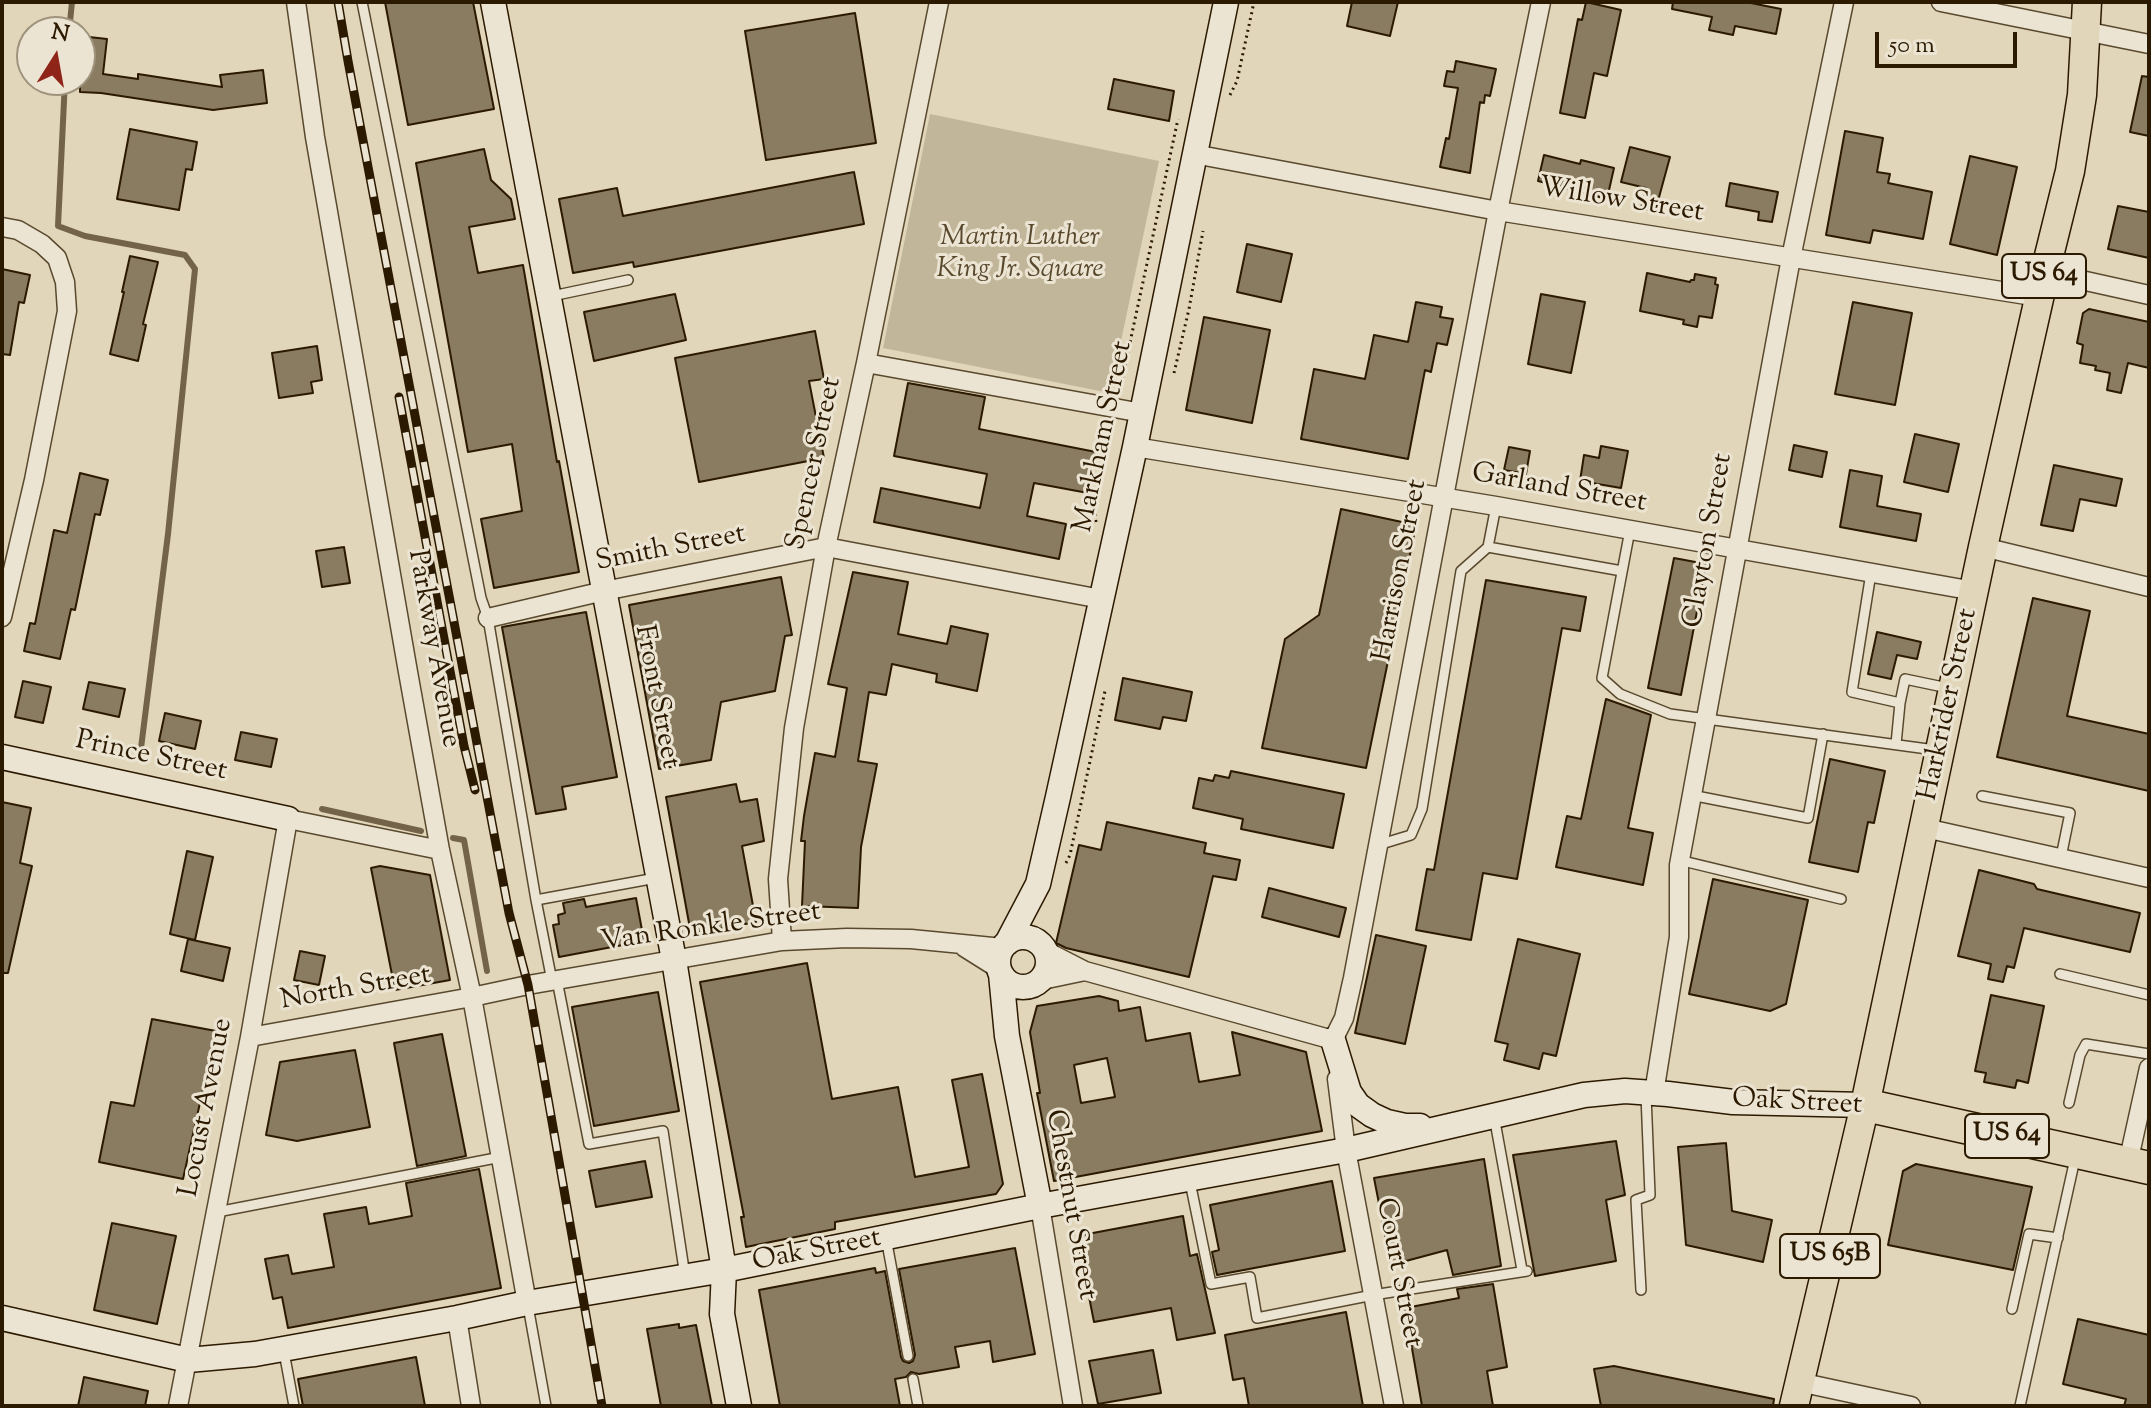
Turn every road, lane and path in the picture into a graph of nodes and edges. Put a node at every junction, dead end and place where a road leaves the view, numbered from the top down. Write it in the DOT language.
graph roads {
  1 [pos="296,2"];
  2 [pos="362,2"];
  3 [pos="493,2"];
  4 [pos="939,2"];
  5 [pos="1226,2"];
  6 [pos="1254,2"];
  7 [pos="1541,2"];
  8 [pos="1844,2"];
  9 [pos="1941,2"];
  10 [pos="2087,2"];
  11 [pos="2085,30"];
  12 [pos="2149,44"];
  13 [pos="1225,102"];
  14 [pos="1180,110"];
  15 [pos="1194,154"];
  16 [pos="1498,211"];
  17 [pos="2,227"];
  18 [pos="1791,258"];
  19 [pos="628,280"];
  20 [pos="2042,285"];
  21 [pos="2149,295"];
  22 [pos="548,296"];
  23 [pos="866,363"];
  24 [pos="1119,396"];
  25 [pos="1142,413"];
  26 [pos="1135,447"];
  27 [pos="1445,499"];
  28 [pos="1496,506"];
  29 [pos="1630,530"];
  30 [pos="826,547"];
  31 [pos="1488,547"];
  32 [pos="1983,547"];
  33 [pos="1737,550"];
  34 [pos="1622,571"];
  35 [pos="1871,573"];
  36 [pos="2149,587"];
  37 [pos="604,591"];
  38 [pos="1974,591"];
  39 [pos="1101,599"];
  40 [pos="2,617"];
  41 [pos="488,618"];
  42 [pos="1954,689"];
  43 [pos="1900,703"];
  44 [pos="1705,718"];
  45 [pos="1823,734"];
  46 [pos="1896,744"];
  47 [pos="1941,750"];
  48 [pos="2,757"];
  49 [pos="1691,795"];
  50 [pos="1982,796"];
  51 [pos="288,819"];
  52 [pos="1925,828"];
  53 [pos="1378,845"];
  54 [pos="440,850"];
  55 [pos="2061,857"];
  56 [pos="1679,860"];
  57 [pos="659,877"];
  58 [pos="2149,878"];
  59 [pos="1038,884"];
  60 [pos="1841,899"];
  61 [pos="536,900"];
  62 [pos="782,941"];
  63 [pos="1044,948"];
  64 [pos="1002,959"];
  65 [pos="674,960"];
  66 [pos="1085,971"];
  67 [pos="2060,974"];
  68 [pos="554,981"];
  69 [pos="1038,982"];
  70 [pos="2149,995"];
  71 [pos="472,997"];
  72 [pos="1006,1014"];
  73 [pos="250,1037"];
  74 [pos="1333,1040"];
  75 [pos="2149,1054"];
  76 [pos="2149,1068"];
  77 [pos="1650,1092"];
  78 [pos="2069,1103"];
  79 [pos="1865,1105"];
  80 [pos="1494,1114"];
  81 [pos="1442,1126"];
  82 [pos="1346,1150"];
  83 [pos="2077,1152"];
  84 [pos="501,1157"];
  85 [pos="2138,1166"];
  86 [pos="1190,1178"];
  87 [pos="1040,1206"];
  88 [pos="217,1212"];
  89 [pos="886,1238"];
  90 [pos="2058,1238"];
  91 [pos="724,1270"];
  92 [pos="685,1276"];
  93 [pos="1641,1290"];
  94 [pos="1373,1295"];
  95 [pos="527,1303"];
  96 [pos="2012,1309"];
  97 [pos="2,1318"];
  98 [pos="457,1318"];
  99 [pos="283,1349"];
  100 [pos="908,1356"];
  101 [pos="188,1360"];
  102 [pos="913,1379"];
  103 [pos="1797,1394"];
  104 [pos="178,1406"];
  105 [pos="294,1406"];
  106 [pos="471,1406"];
  107 [pos="546,1406"];
  108 [pos="739,1406"];
  109 [pos="918,1406"];
  110 [pos="1073,1406"];
  111 [pos="1394,1406"];
  112 [pos="1911,1406"];
  113 [pos="2020,1406"];
  1 -- 54 [label="street, Parkway Avenue"];
  2 -- 41 [label="lane"];
  3 -- 22 [label="street, Front Street"];
  4 -- 23 [label="street, Spencer Street"];
  5 -- 15 [label="street, Markham Street"];
  6 -- 13 [label="path"];
  7 -- 16 [label="street, Harrison Street"];
  8 -- 18 [label="street, Clayton Street"];
  9 -- 11 [label="street"];
  10 -- 11 [label="main road, Harkrider Street / US 64"];
  11 -- 12 [label="street"];
  11 -- 20 [label="main road, Harkrider Street / US 64"];
  14 -- 24 [label="path"];
  15 -- 16 [label="street, Willow Street"];
  15 -- 25 [label="street, Markham Street"];
  16 -- 18 [label="street, Willow Street"];
  16 -- 27 [label="street, Harrison Street"];
  17 -- 40 [label="street"];
  18 -- 20 [label="street, Willow Street"];
  18 -- 33 [label="street, Clayton Street"];
  19 -- 22 [label="lane"];
  20 -- 21 [label="street, Willow Street"];
  20 -- 32 [label="main road, Harkrider Street / US 64"];
  22 -- 37 [label="street, Front Street"];
  23 -- 25 [label="street"];
  23 -- 30 [label="street, Spencer Street"];
  25 -- 26 [label="street, Markham Street"];
  26 -- 27 [label="street, Garland Street"];
  26 -- 39 [label="street, Markham Street"];
  27 -- 28 [label="street, Garland Street"];
  27 -- 53 [label="street, Harrison Street"];
  28 -- 29 [label="street, Garland Street"];
  28 -- 31 [label="lane"];
  29 -- 33 [label="street, Garland Street"];
  29 -- 34 [label="lane"];
  30 -- 37 [label="street, Smith Street"];
  30 -- 39 [label="street, Smith Street"];
  30 -- 62 [label="street, Spencer Street"];
  31 -- 34 [label="lane"];
  31 -- 53 [label="lane"];
  32 -- 36 [label="street"];
  32 -- 38 [label="main road, Harkrider Street / US 64"];
  33 -- 35 [label="street, Garland Street"];
  33 -- 44 [label="street, Clayton Street"];
  34 -- 44 [label="lane"];
  35 -- 38 [label="street, Garland Street"];
  35 -- 43 [label="lane"];
  37 -- 41 [label="street, Smith Street"];
  37 -- 57 [label="street, Front Street"];
  38 -- 42 [label="main road, Harkrider Street / US 64"];
  39 -- 59 [label="street, Markham Street"];
  41 -- 61 [label="lane"];
  42 -- 43 [label="lane"];
  42 -- 47 [label="main road, Harkrider Street / US 64"];
  43 -- 46 [label="lane"];
  44 -- 45 [label="lane"];
  44 -- 49 [label="street, Clayton Street"];
  45 -- 46 [label="lane"];
  45 -- 49 [label="lane"];
  46 -- 47 [label="lane"];
  47 -- 52 [label="main road, Harkrider Street / US 64"];
  48 -- 51 [label="street, Prince Street"];
  49 -- 56 [label="street, Clayton Street"];
  50 -- 55 [label="lane"];
  51 -- 54 [label="street"];
  51 -- 73 [label="street, Locust Avenue"];
  52 -- 55 [label="street"];
  52 -- 79 [label="main road, Harkrider Street / US 64"];
  53 -- 74 [label="street, Harrison Street"];
  54 -- 71 [label="street, Parkway Avenue"];
  55 -- 58 [label="street"];
  56 -- 60 [label="lane"];
  56 -- 77 [label="street, Clayton Street"];
  57 -- 61 [label="lane"];
  57 -- 65 [label="street, Front Street"];
  59 -- 63 [label="street, Markham Street"];
  59 -- 64 [label="street, Markham Street"];
  61 -- 68 [label="lane"];
  62 -- 64 [label="street, Van Ronkle Street"];
  62 -- 65 [label="street, Van Ronkle Street"];
  63 -- 64 [label="street"];
  63 -- 66 [label="street"];
  63 -- 69 [label="street"];
  64 -- 69 [label="street"];
  64 -- 72 [label="street, Chestnut Street"];
  65 -- 68 [label="street, Van Ronkle Street"];
  65 -- 91 [label="street, Front Street"];
  66 -- 69 [label="street"];
  66 -- 74 [label="street"];
  67 -- 70 [label="lane"];
  68 -- 71 [label="street, Van Ronkle Street"];
  68 -- 92 [label="lane"];
  69 -- 72 [label="street"];
  71 -- 73 [label="street, North Street"];
  71 -- 84 [label="street, Parkway Avenue"];
  72 -- 87 [label="street, Chestnut Street"];
  73 -- 88 [label="street, Locust Avenue"];
  74 -- 81 [label="street, Oak Street"];
  74 -- 82 [label="street, Harrison Street"];
  75 -- 78 [label="lane"];
  76 -- 85 [label="street"];
  77 -- 79 [label="street, Oak Street"];
  77 -- 80 [label="street, Oak Street"];
  77 -- 93 [label="lane"];
  79 -- 83 [label="highway, Oak Street / US 64"];
  79 -- 103 [label="main road, Harkrider Street / US 65B"];
  80 -- 81 [label="street, Oak Street"];
  80 -- 94 [label="lane"];
  81 -- 82 [label="street, Oak Street"];
  82 -- 86 [label="street, Oak Street"];
  82 -- 94 [label="street, Court Street"];
  83 -- 85 [label="highway, Oak Street / US 64"];
  83 -- 90 [label="lane"];
  84 -- 88 [label="lane"];
  84 -- 95 [label="street, Parkway Avenue"];
  86 -- 87 [label="street, Oak Street"];
  86 -- 94 [label="lane"];
  87 -- 89 [label="street, Oak Street"];
  87 -- 110 [label="street, Chestnut Street"];
  88 -- 101 [label="street, Locust Avenue"];
  89 -- 91 [label="street, Oak Street"];
  89 -- 100 [label="lane"];
  90 -- 96 [label="lane"];
  90 -- 113 [label="lane"];
  91 -- 92 [label="street, Oak Street"];
  91 -- 108 [label="street, Front Street"];
  92 -- 95 [label="street, Oak Street"];
  94 -- 111 [label="street, Court Street"];
  95 -- 98 [label="street, Oak Street"];
  95 -- 107 [label="lane"];
  97 -- 101 [label="street, Oak Street"];
  98 -- 99 [label="street, Oak Street"];
  98 -- 106 [label="street"];
  99 -- 101 [label="street, Oak Street"];
  99 -- 105 [label="lane"];
  101 -- 104 [label="street, Locust Avenue"];
  102 -- 109 [label="lane"];
  103 -- 112 [label="street"];
}
